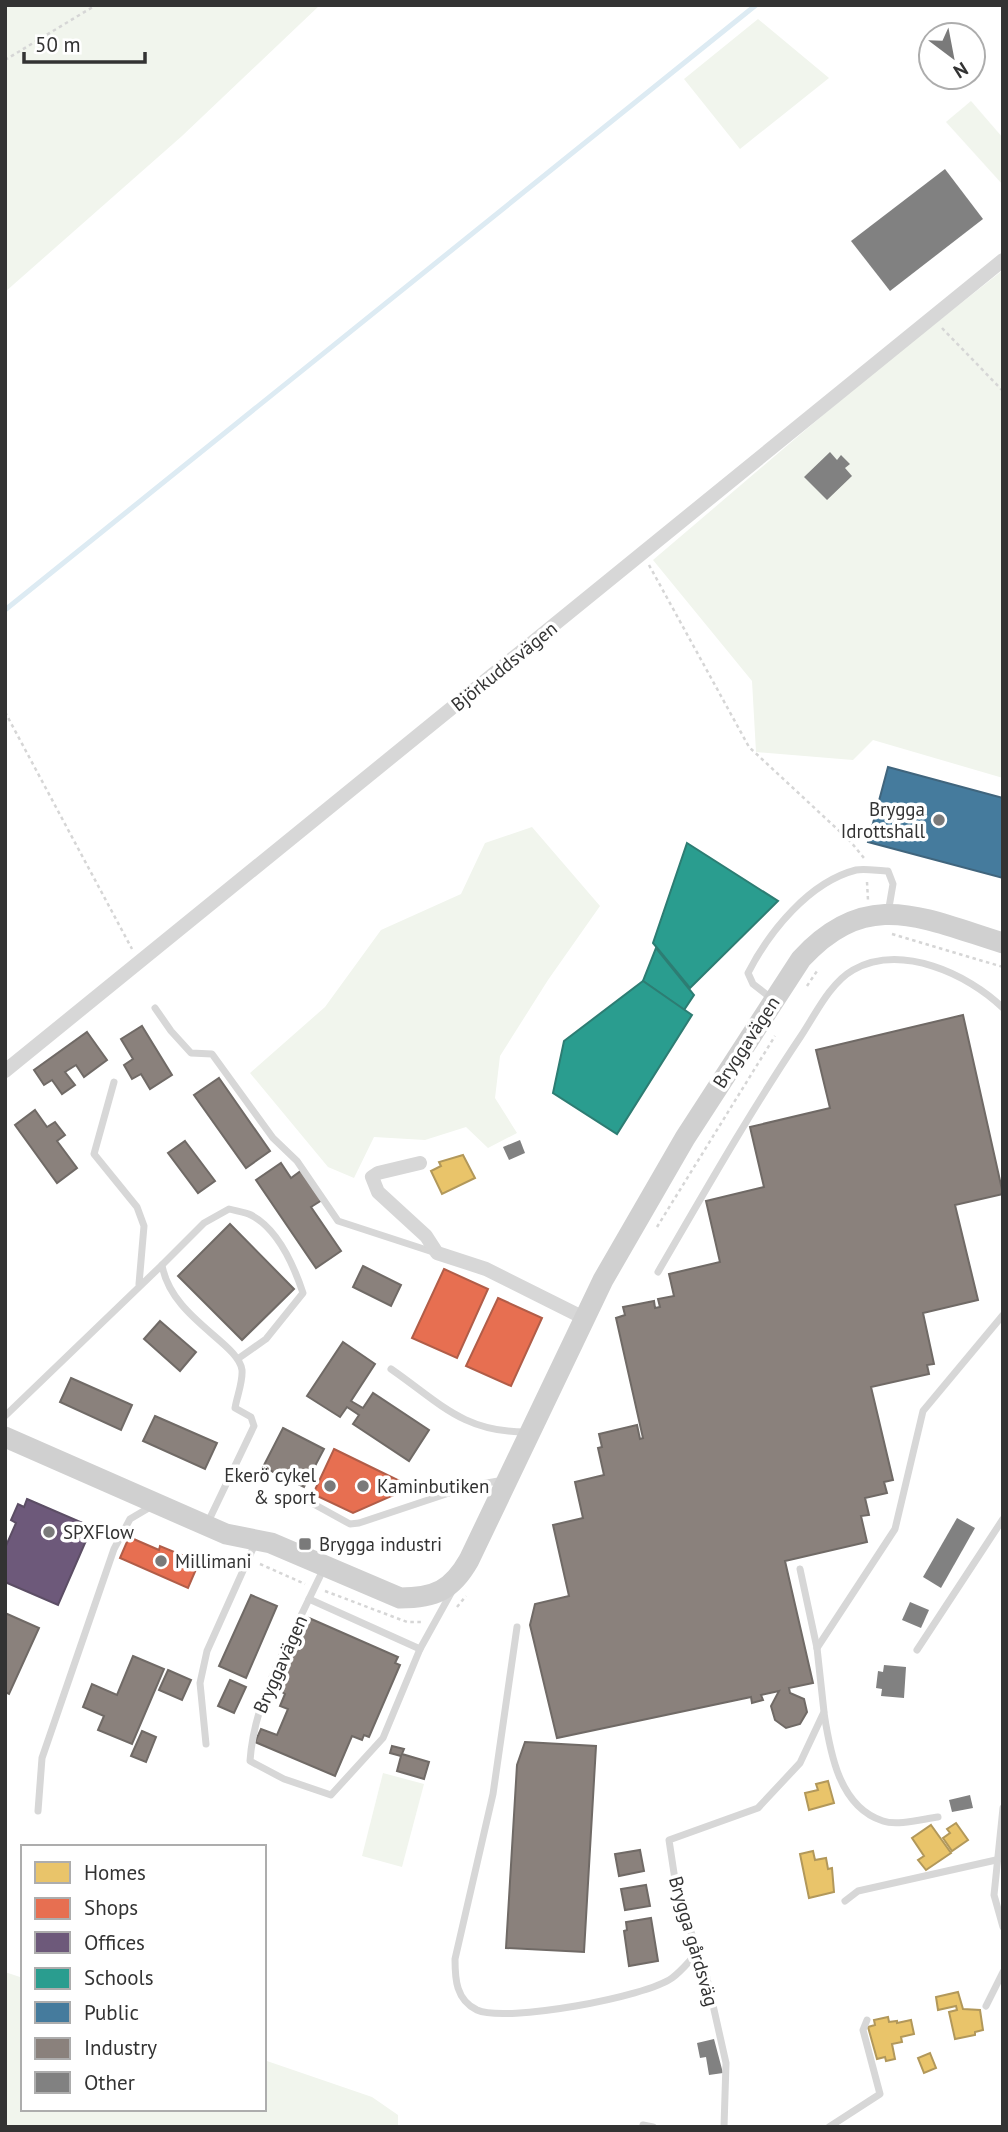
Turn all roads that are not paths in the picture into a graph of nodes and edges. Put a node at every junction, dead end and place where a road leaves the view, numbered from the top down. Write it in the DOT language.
graph roads {
  1 [pos="1003,260"];
  2 [pos="882,921"];
  3 [pos="1003,943"];
  4 [pos="773,1000"];
  5 [pos="155,1008"];
  6 [pos="1003,1008"];
  7 [pos="5,1072"];
  8 [pos="114,1082"];
  9 [pos="421,1163"];
  10 [pos="436,1253"];
  11 [pos="162,1265"];
  12 [pos="658,1272"];
  13 [pos="139,1284"];
  14 [pos="1003,1315"];
  15 [pos="584,1318"];
  16 [pos="239,1358"];
  17 [pos="391,1369"];
  18 [pos="5,1416"];
  19 [pos="530,1432"];
  20 [pos="5,1437"];
  21 [pos="508,1479"];
  22 [pos="310,1502"];
  23 [pos="156,1504"];
  24 [pos="1003,1519"];
  25 [pos="206,1525"];
  26 [pos="253,1550"];
  27 [pos="325,1567"];
  28 [pos="800,1569"];
  29 [pos="464,1586"];
  30 [pos="309,1600"];
  31 [pos="517,1628"];
  32 [pos="817,1648"];
  33 [pos="420,1649"];
  34 [pos="917,1650"];
  35 [pos="824,1712"];
  36 [pos="206,1744"];
  37 [pos="1003,1808"];
  38 [pos="38,1811"];
  39 [pos="938,1817"];
  40 [pos="996,1860"];
  41 [pos="845,1901"];
  42 [pos="1003,1927"];
  43 [pos="699,1951"];
  44 [pos="1003,1972"];
  45 [pos="986,2006"];
  46 [pos="867,2020"];
  47 [pos="643,2125"];
  48 [pos="653,2127"];
  49 [pos="724,2127"];
  50 [pos="829,2127"];
  1 -- 7 [label="street, Björkuddsvägen"];
  2 -- 3 [label="main road"];
  2 -- 4 [label="main road, Bryggavägen"];
  2 -- 4 [label="lane"];
  4 -- 15 [label="main road, Bryggavägen"];
  5 -- 10 [label="lane"];
  6 -- 12 [label="lane"];
  8 -- 13 [label="lane"];
  9 -- 10 [label="street"];
  10 -- 15 [label="street"];
  11 -- 13 [label="lane"];
  11 -- 16 [label="lane"];
  11 -- 16 [label="lane"];
  13 -- 18 [label="lane"];
  14 -- 32 [label="lane"];
  15 -- 19 [label="main road, Bryggavägen"];
  16 -- 25 [label="lane"];
  17 -- 19 [label="lane"];
  19 -- 21 [label="main road, Bryggavägen"];
  20 -- 23 [label="main road"];
  21 -- 22 [label="lane"];
  21 -- 29 [label="main road, Bryggavägen"];
  23 -- 25 [label="main road"];
  23 -- 38 [label="lane"];
  24 -- 34 [label="lane"];
  25 -- 26 [label="main road"];
  26 -- 27 [label="main road"];
  26 -- 36 [label="lane"];
  27 -- 29 [label="main road"];
  27 -- 30 [label="lane, Bryggavägen"];
  28 -- 32 [label="lane"];
  29 -- 33 [label="lane, Bryggavägen"];
  30 -- 33 [label="lane, Bryggavägen"];
  30 -- 33 [label="lane, Bryggavägen"];
  31 -- 43 [label="lane"];
  32 -- 35 [label="lane"];
  35 -- 39 [label="lane"];
  35 -- 43 [label="lane, Brygga gårdsväg"];
  37 -- 40 [label="lane"];
  40 -- 41 [label="lane"];
  40 -- 42 [label="lane"];
  43 -- 49 [label="lane, Brygga gårdsväg"];
  44 -- 45 [label="lane"];
  46 -- 50 [label="lane"];
  47 -- 48 [label="lane"];
}
